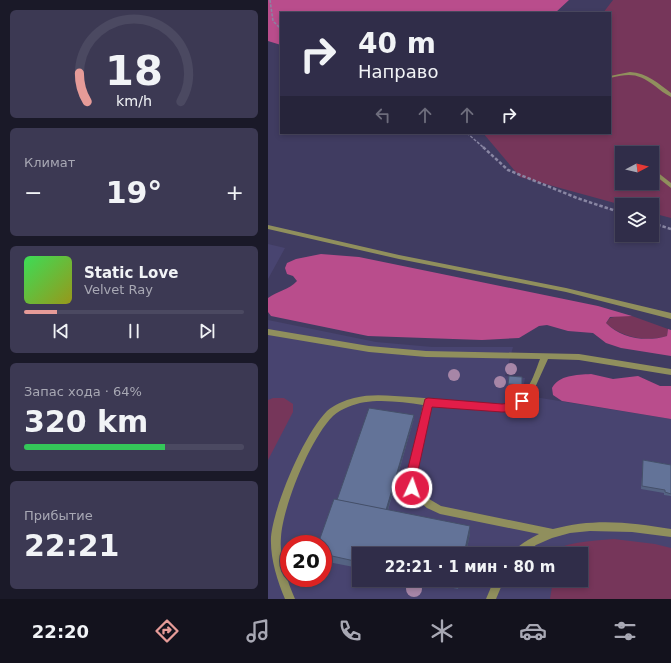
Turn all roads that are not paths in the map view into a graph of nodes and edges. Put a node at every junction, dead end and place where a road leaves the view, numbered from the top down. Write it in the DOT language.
graph roads {
  1 [pos="611,77"];
  2 [pos="671,95"];
  3 [pos="659,176"];
  4 [pos="671,186"];
  5 [pos="268,227"];
  6 [pos="671,316"];
  7 [pos="268,332"];
  8 [pos="545,357"];
  9 [pos="671,372"];
  10 [pos="428,402"];
  11 [pos="554,533"];
  12 [pos="671,533"];
  13 [pos="525,547"];
  14 [pos="496,587"];
  15 [pos="290,599"];
  16 [pos="491,599"];
  1 -- 2 [label="lane"];
  3 -- 4 [label="lane"];
  5 -- 6 [label="lane"];
  7 -- 8 [label="lane"];
  8 -- 9 [label="lane"];
  8 -- 10 [label="lane"];
  10 -- 11 [label="lane"];
  10 -- 15 [label="lane"];
  11 -- 12 [label="lane"];
  11 -- 13 [label="lane"];
  14 -- 16 [label="lane"];
}
